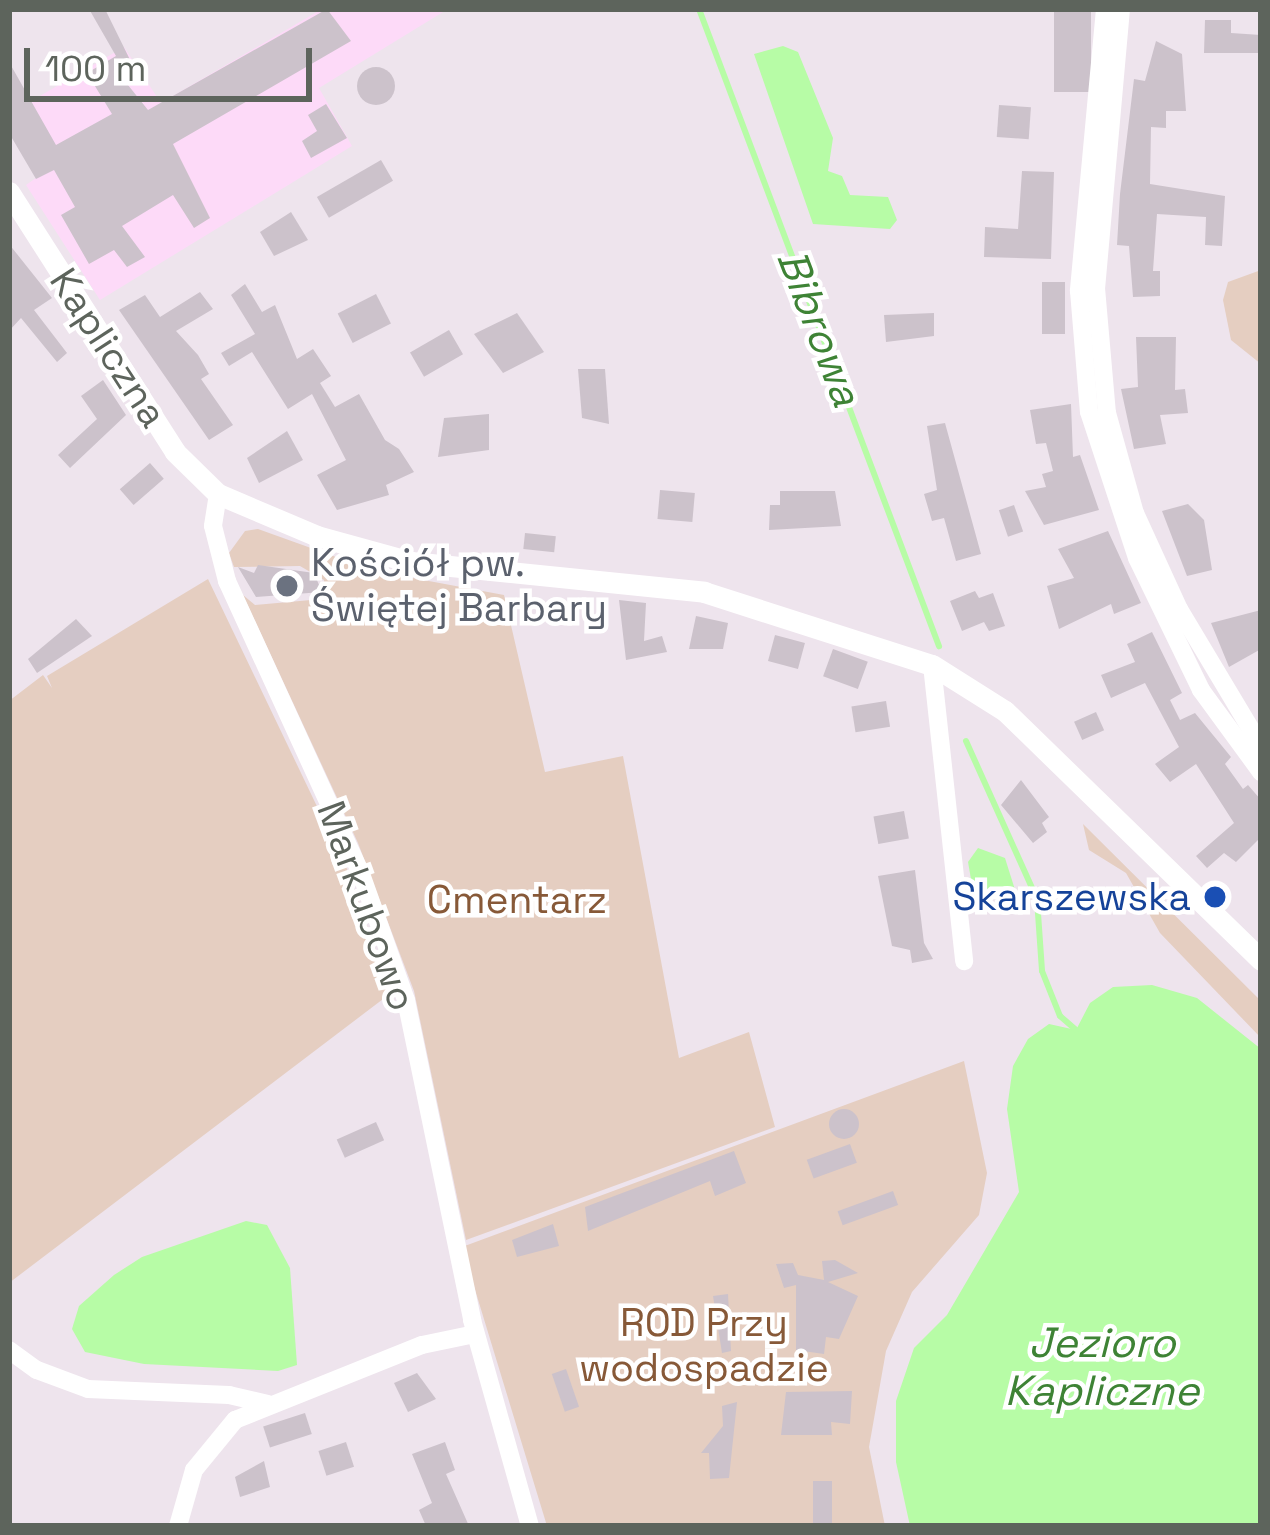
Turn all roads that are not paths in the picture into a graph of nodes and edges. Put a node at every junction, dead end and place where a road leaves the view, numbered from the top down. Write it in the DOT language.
graph roads {
  1 [pos="1105,9"];
  2 [pos="1121,9"];
  3 [pos="9,192"];
  4 [pos="218,494"];
  5 [pos="932,665"];
  6 [pos="1261,746"];
  7 [pos="1261,772"];
  8 [pos="964,961"];
  9 [pos="1261,961"];
  10 [pos="476,1334"];
  11 [pos="9,1349"];
  12 [pos="268,1404"];
  13 [pos="178,1526"];
  14 [pos="530,1526"];
  1 -- 7 [label="street"];
  2 -- 6 [label="street"];
  3 -- 4 [label="street, Kapliczna"];
  4 -- 5 [label="street"];
  4 -- 10 [label="street, Markubowo"];
  5 -- 8 [label="street"];
  5 -- 9 [label="street"];
  10 -- 12 [label="street"];
  10 -- 14 [label="street, Markubowo"];
  11 -- 12 [label="street"];
  12 -- 13 [label="street"];
}
